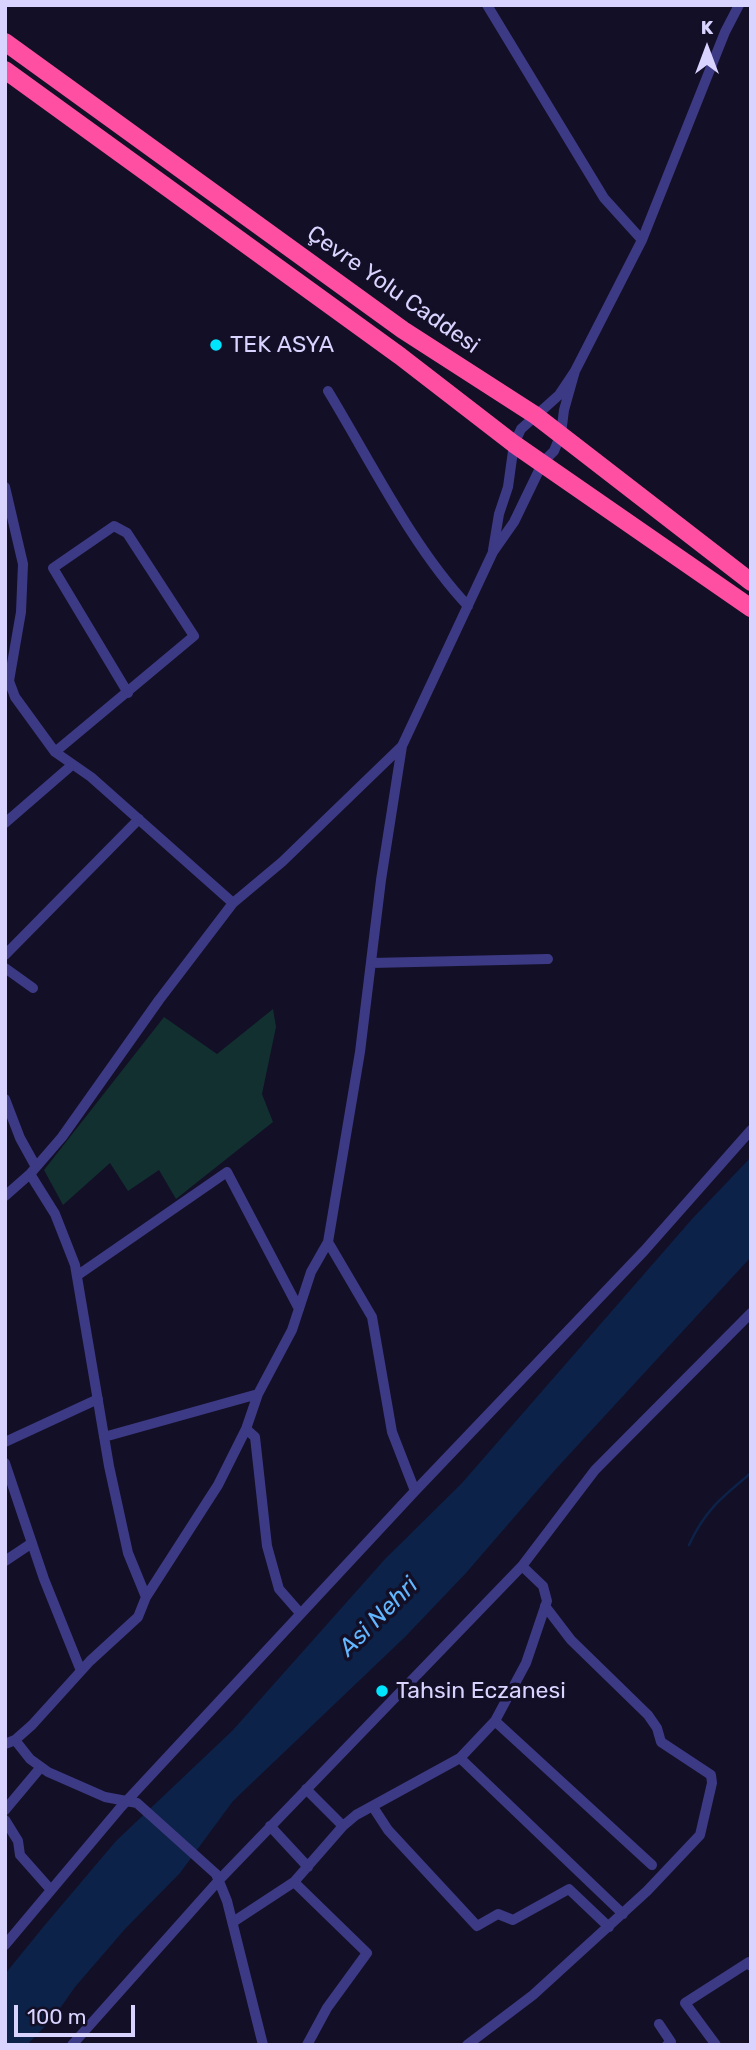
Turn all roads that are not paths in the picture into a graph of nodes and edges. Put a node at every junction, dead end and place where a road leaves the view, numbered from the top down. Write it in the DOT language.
graph roads {
  1 [pos="487,5"];
  2 [pos="739,5"];
  3 [pos="5,42"];
  4 [pos="5,70"];
  5 [pos="642,240"];
  6 [pos="575,371"];
  7 [pos="328,391"];
  8 [pos="535,415"];
  9 [pos="561,434"];
  10 [pos="514,444"];
  11 [pos="543,462"];
  12 [pos="5,487"];
  13 [pos="493,552"];
  14 [pos="751,582"];
  15 [pos="468,606"];
  16 [pos="751,608"];
  17 [pos="128,693"];
  18 [pos="402,746"];
  19 [pos="55,752"];
  20 [pos="72,765"];
  21 [pos="139,819"];
  22 [pos="5,823"];
  23 [pos="233,903"];
  24 [pos="5,955"];
  25 [pos="548,959"];
  26 [pos="371,963"];
  27 [pos="5,968"];
  28 [pos="33,988"];
  29 [pos="5,1099"];
  30 [pos="751,1130"];
  31 [pos="33,1170"];
  32 [pos="5,1196"];
  33 [pos="328,1242"];
  34 [pos="78,1275"];
  35 [pos="299,1309"];
  36 [pos="751,1313"];
  37 [pos="258,1394"];
  38 [pos="99,1399"];
  39 [pos="246,1429"];
  40 [pos="104,1437"];
  41 [pos="5,1442"];
  42 [pos="5,1463"];
  43 [pos="415,1491"];
  44 [pos="32,1543"];
  45 [pos="5,1561"];
  46 [pos="522,1566"];
  47 [pos="146,1597"];
  48 [pos="545,1606"];
  49 [pos="300,1613"];
  50 [pos="81,1671"];
  51 [pos="495,1720"];
  52 [pos="10,1742"];
  53 [pos="460,1758"];
  54 [pos="41,1767"];
  55 [pos="306,1789"];
  56 [pos="132,1802"];
  57 [pos="373,1807"];
  58 [pos="5,1810"];
  59 [pos="5,1820"];
  60 [pos="270,1826"];
  61 [pos="343,1826"];
  62 [pos="652,1865"];
  63 [pos="308,1867"];
  64 [pos="216,1875"];
  65 [pos="294,1882"];
  66 [pos="51,1890"];
  67 [pos="622,1914"];
  68 [pos="233,1922"];
  69 [pos="609,1927"];
  70 [pos="5,1945"];
  71 [pos="751,1966"];
  72 [pos="659,2024"];
  73 [pos="72,2045"];
  74 [pos="262,2045"];
  75 [pos="307,2045"];
  76 [pos="467,2045"];
  77 [pos="667,2045"];
  78 [pos="716,2045"];
  1 -- 5 [label="street"];
  2 -- 5 [label="street"];
  3 -- 8 [label="highway, Çevre Yolu Caddesi"];
  4 -- 10 [label="highway, Çevre Yolu Caddesi"];
  5 -- 6 [label="street"];
  6 -- 8 [label="street"];
  6 -- 9 [label="street"];
  7 -- 15 [label="street"];
  8 -- 9 [label="highway, Çevre Yolu Caddesi"];
  8 -- 10 [label="street"];
  9 -- 11 [label="street"];
  9 -- 14 [label="highway, Çevre Yolu Caddesi"];
  10 -- 11 [label="highway, Çevre Yolu Caddesi"];
  10 -- 13 [label="street"];
  11 -- 13 [label="street"];
  11 -- 16 [label="highway, Çevre Yolu Caddesi"];
  12 -- 19 [label="street"];
  13 -- 15 [label="street"];
  15 -- 18 [label="street"];
  17 -- 17 [label="street"];
  17 -- 19 [label="street"];
  18 -- 23 [label="street"];
  18 -- 26 [label="street"];
  19 -- 20 [label="street"];
  20 -- 21 [label="street"];
  20 -- 22 [label="street"];
  21 -- 23 [label="street"];
  21 -- 24 [label="street"];
  23 -- 31 [label="street"];
  25 -- 26 [label="street"];
  26 -- 33 [label="street"];
  27 -- 28 [label="street"];
  29 -- 31 [label="street"];
  30 -- 43 [label="street"];
  31 -- 32 [label="street"];
  31 -- 34 [label="street"];
  33 -- 35 [label="street"];
  33 -- 43 [label="street"];
  34 -- 35 [label="street"];
  34 -- 38 [label="street"];
  35 -- 37 [label="street"];
  36 -- 46 [label="street"];
  37 -- 39 [label="street"];
  37 -- 40 [label="street"];
  38 -- 40 [label="street"];
  38 -- 41 [label="street"];
  39 -- 47 [label="street"];
  39 -- 49 [label="street"];
  40 -- 47 [label="street"];
  42 -- 44 [label="street"];
  43 -- 49 [label="street"];
  44 -- 45 [label="street"];
  44 -- 50 [label="street"];
  46 -- 48 [label="street"];
  46 -- 55 [label="street"];
  47 -- 50 [label="street"];
  48 -- 51 [label="street"];
  48 -- 67 [label="street"];
  49 -- 56 [label="street"];
  50 -- 52 [label="street"];
  51 -- 53 [label="street"];
  51 -- 62 [label="street"];
  52 -- 54 [label="street"];
  53 -- 57 [label="street"];
  53 -- 67 [label="street"];
  54 -- 56 [label="street"];
  54 -- 58 [label="street"];
  55 -- 60 [label="street"];
  55 -- 61 [label="street"];
  56 -- 64 [label="street"];
  56 -- 66 [label="street"];
  57 -- 61 [label="street"];
  57 -- 69 [label="street"];
  59 -- 66 [label="street"];
  60 -- 63 [label="street"];
  60 -- 64 [label="street"];
  61 -- 63 [label="street"];
  63 -- 65 [label="street"];
  64 -- 68 [label="street"];
  64 -- 73 [label="street"];
  65 -- 68 [label="street"];
  65 -- 75 [label="street"];
  66 -- 70 [label="street"];
  67 -- 69 [label="street"];
  68 -- 74 [label="street"];
  69 -- 76 [label="street"];
  71 -- 78 [label="street"];
  72 -- 77 [label="street"];
}
